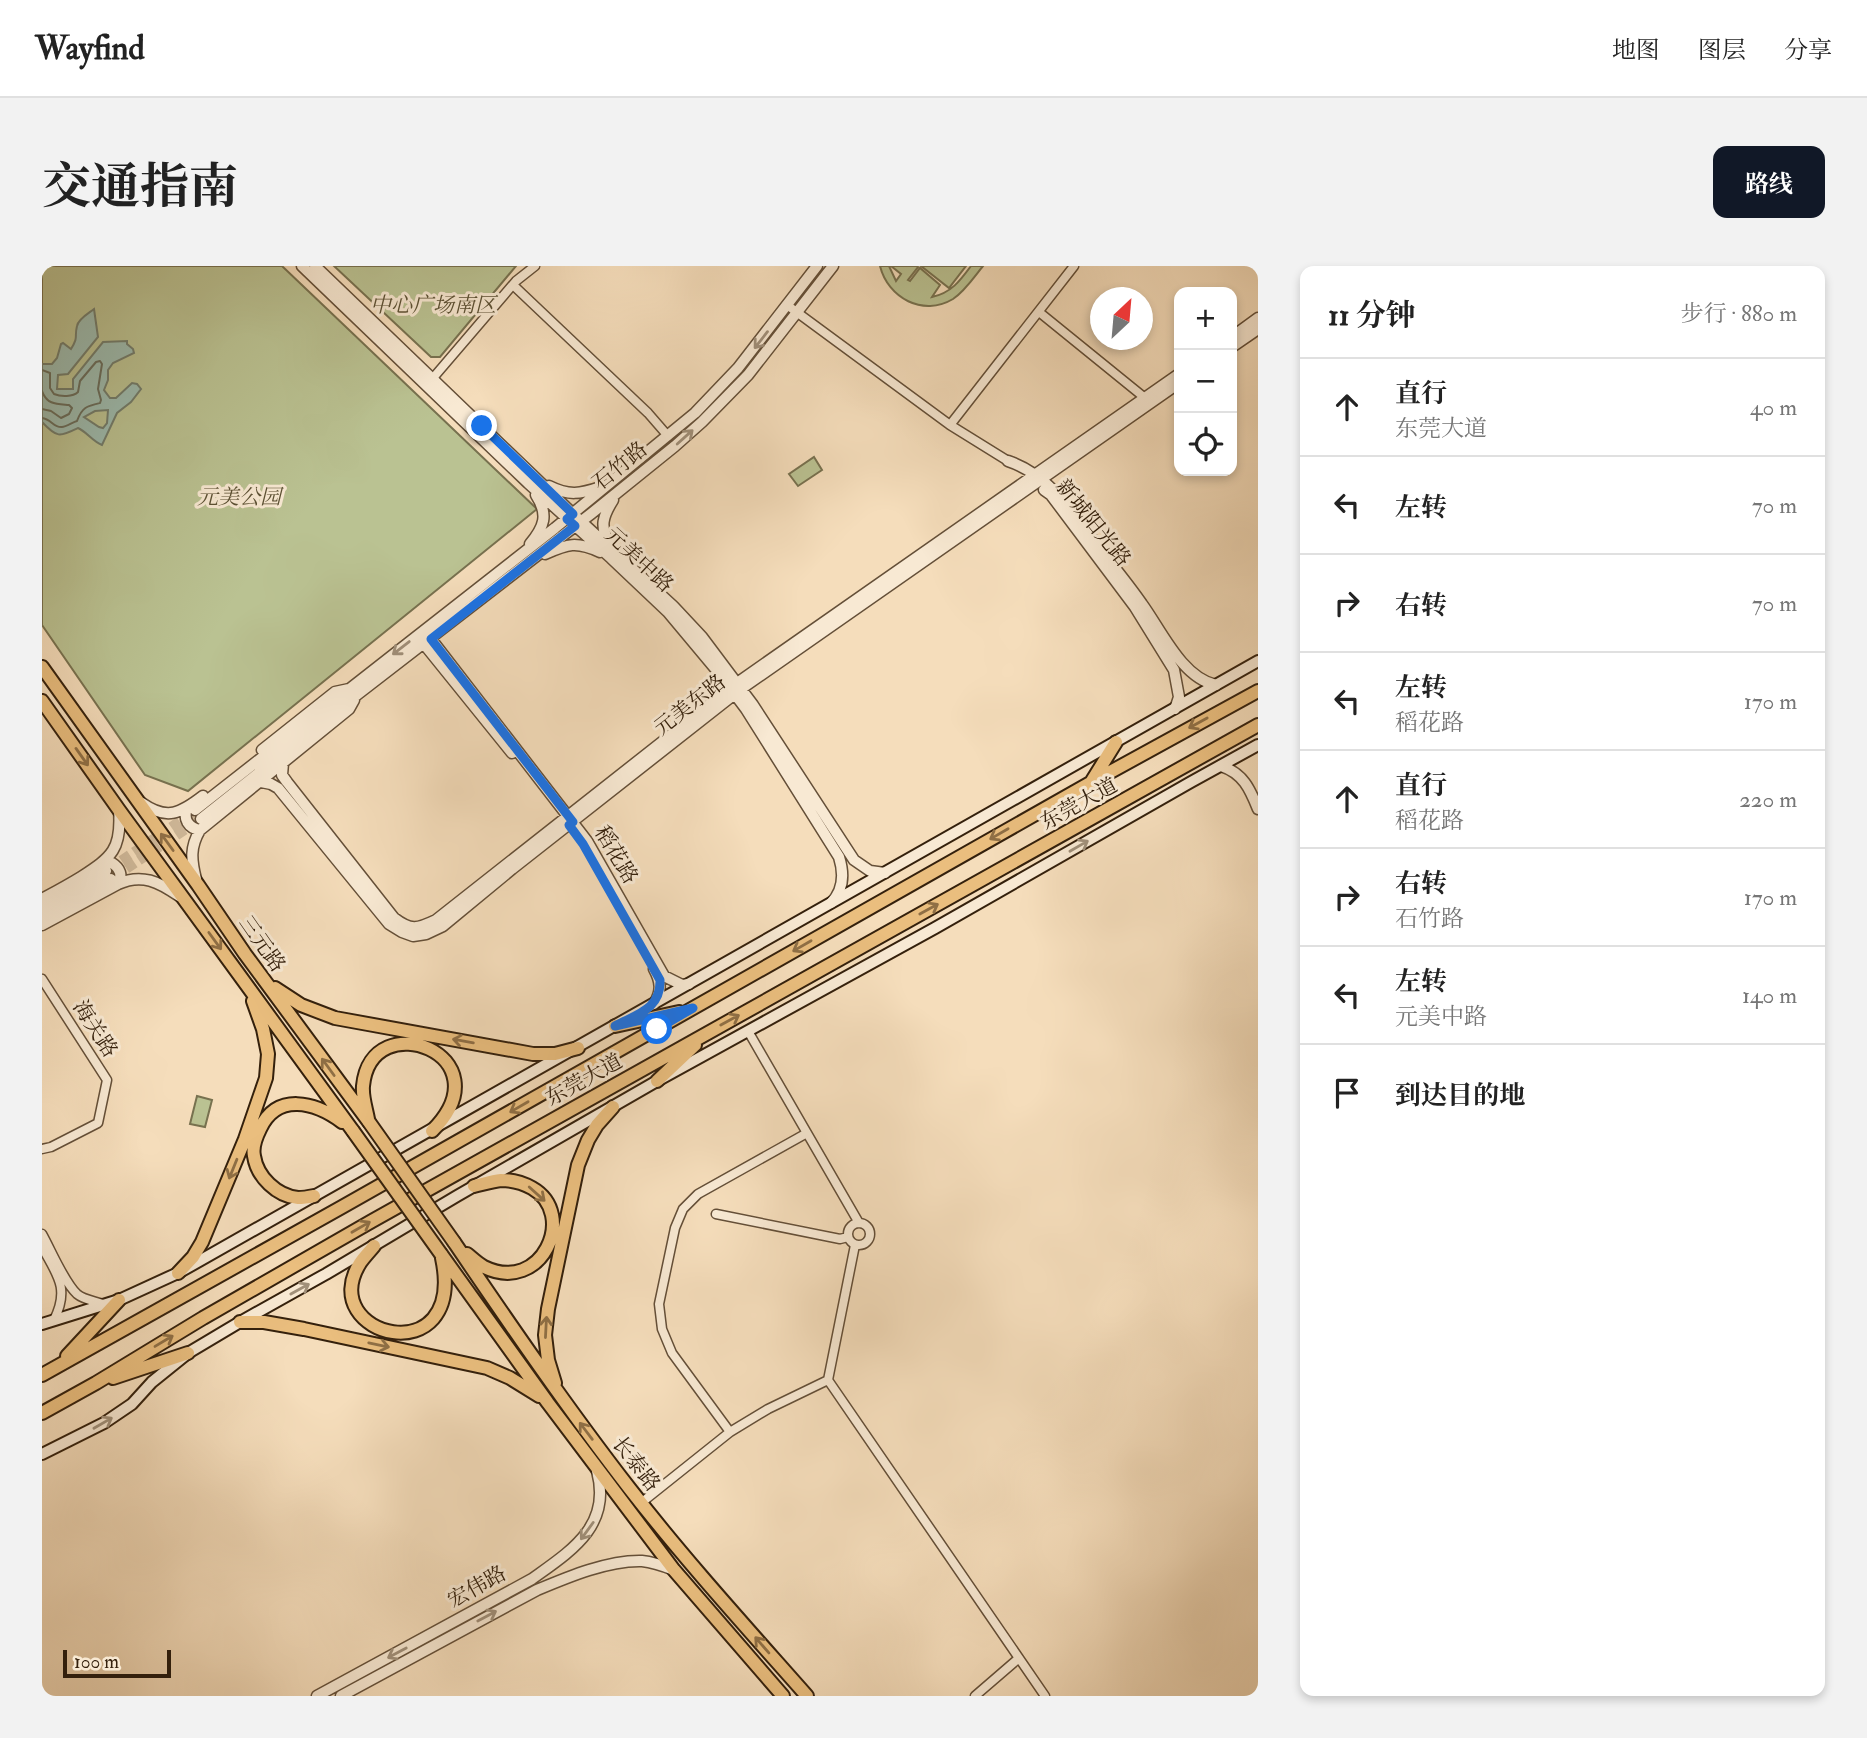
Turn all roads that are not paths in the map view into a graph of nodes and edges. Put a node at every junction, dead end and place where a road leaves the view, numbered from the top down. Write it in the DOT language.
graph roads {
  1 [pos="302,266"];
  2 [pos="315,266"];
  3 [pos="535,266"];
  4 [pos="817,266"];
  5 [pos="832,266"];
  6 [pos="1074,266"];
  7 [pos="513,285"];
  8 [pos="787,305"];
  9 [pos="1039,312"];
  10 [pos="797,313"];
  11 [pos="1258,318"];
  12 [pos="1258,329"];
  13 [pos="1237,333"];
  14 [pos="1237,344"];
  15 [pos="433,378"];
  16 [pos="1174,378"];
  17 [pos="1174,386"];
  18 [pos="1145,398"];
  19 [pos="950,425"];
  20 [pos="668,436"];
  21 [pos="1008,461"];
  22 [pos="1034,479"];
  23 [pos="532,480"];
  24 [pos="608,485"];
  25 [pos="618,493"];
  26 [pos="574,520"];
  27 [pos="523,552"];
  28 [pos="614,555"];
  29 [pos="531,560"];
  30 [pos="428,641"];
  31 [pos="1258,661"];
  32 [pos="42,667"];
  33 [pos="1216,685"];
  34 [pos="736,688"];
  35 [pos="1258,691"];
  36 [pos="353,692"];
  37 [pos="42,701"];
  38 [pos="1175,709"];
  39 [pos="1258,725"];
  40 [pos="1116,742"];
  41 [pos="1258,745"];
  42 [pos="283,763"];
  43 [pos="1221,766"];
  44 [pos="261,782"];
  45 [pos="1092,782"];
  46 [pos="135,797"];
  47 [pos="1258,809"];
  48 [pos="119,810"];
  49 [pos="196,817"];
  50 [pos="568,820"];
  51 [pos="885,873"];
  52 [pos="109,874"];
  53 [pos="198,885"];
  54 [pos="42,899"];
  55 [pos="187,902"];
  56 [pos="831,903"];
  57 [pos="42,907"];
  58 [pos="42,917"];
  59 [pos="42,925"];
  60 [pos="42,979"];
  61 [pos="264,980"];
  62 [pos="690,984"];
  63 [pos="248,987"];
  64 [pos="654,1004"];
  65 [pos="693,1008"];
  66 [pos="615,1026"];
  67 [pos="748,1031"];
  68 [pos="708,1032"];
  69 [pos="578,1048"];
  70 [pos="657,1082"];
  71 [pos="613,1107"];
  72 [pos="369,1122"];
  73 [pos="353,1131"];
  74 [pos="432,1131"];
  75 [pos="807,1133"];
  76 [pos="42,1149"];
  77 [pos="474,1186"];
  78 [pos="314,1196"];
  79 [pos="716,1214"];
  80 [pos="859,1223"];
  81 [pos="42,1234"];
  82 [pos="848,1237"];
  83 [pos="454,1242"];
  84 [pos="855,1245"];
  85 [pos="374,1246"];
  86 [pos="42,1247"];
  87 [pos="441,1254"];
  88 [pos="178,1273"];
  89 [pos="113,1302"];
  90 [pos="54,1320"];
  91 [pos="240,1322"];
  92 [pos="42,1324"];
  93 [pos="188,1353"];
  94 [pos="58,1366"];
  95 [pos="42,1375"];
  96 [pos="828,1380"];
  97 [pos="96,1383"];
  98 [pos="553,1398"];
  99 [pos="42,1413"];
  100 [pos="730,1432"];
  101 [pos="42,1454"];
  102 [pos="596,1468"];
  103 [pos="641,1503"];
  104 [pos="674,1570"];
  105 [pos="1019,1658"];
  106 [pos="317,1696"];
  107 [pos="341,1696"];
  108 [pos="783,1696"];
  109 [pos="807,1696"];
  110 [pos="975,1696"];
  111 [pos="1045,1696"];
  1 -- 23 [label="street, 元美中路"];
  2 -- 15 [label="street, 元美中路"];
  3 -- 7 [label="street"];
  4 -- 8 [label="street, 石竹路"];
  5 -- 10 [label="street, 石竹路"];
  6 -- 9 [label="street"];
  7 -- 15 [label="street"];
  7 -- 20 [label="street"];
  8 -- 10 [label="street"];
  8 -- 20 [label="street, 石竹路, one-way"];
  9 -- 18 [label="street"];
  9 -- 19 [label="street"];
  10 -- 19 [label="street"];
  25 -- 10 [label="street, 石竹路, one-way"];
  11 -- 13 [label="street"];
  12 -- 14 [label="street"];
  15 -- 23 [label="street, 元美中路"];
  16 -- 18 [label="street, 元美东路"];
  17 -- 22 [label="street, 元美东路"];
  18 -- 22 [label="street, 元美东路"];
  19 -- 21 [label="street"];
  20 -- 24 [label="street, 石竹路"];
  21 -- 22 [label="street, 新城阳光路"];
  22 -- 33 [label="street, 新城阳光路"];
  22 -- 34 [label="street, 元美东路"];
  22 -- 38 [label="street, 新城阳光路"];
  23 -- 24 [label="street"];
  23 -- 26 [label="street, 元美中路"];
  23 -- 27 [label="street"];
  24 -- 26 [label="street, 石竹路"];
  25 -- 26 [label="street, 石竹路"];
  25 -- 28 [label="street"];
  26 -- 27 [label="street, 石竹路"];
  26 -- 28 [label="street, 元美中路"];
  26 -- 29 [label="street, 石竹路"];
  27 -- 36 [label="street, 石竹路, one-way"];
  28 -- 29 [label="street"];
  28 -- 34 [label="street, 元美中路"];
  29 -- 30 [label="street, 石竹路"];
  30 -- 36 [label="street, 石竹路"];
  30 -- 50 [label="street, 稻花路"];
  31 -- 33 [label="main road"];
  32 -- 46 [label="main road, 三元路"];
  33 -- 38 [label="main road"];
  34 -- 50 [label="street, 元美东路"];
  34 -- 51 [label="street, 元美中路"];
  34 -- 56 [label="street, 元美中路"];
  35 -- 45 [label="main road, 东莞大道, one-way"];
  36 -- 42 [label="street"];
  36 -- 49 [label="street, 石竹路"];
  37 -- 48 [label="main road, 三元路, one-way"];
  38 -- 40 [label="main road"];
  68 -- 39 [label="main road, 东莞大道, one-way"];
  40 -- 45 [label="main road"];
  40 -- 51 [label="main road"];
  41 -- 43 [label="main road"];
  42 -- 44 [label="street"];
  42 -- 50 [label="street, 元美东路"];
  43 -- 47 [label="street"];
  67 -- 43 [label="main road, one-way"];
  44 -- 49 [label="street"];
  44 -- 50 [label="street, 元美东路"];
  45 -- 65 [label="main road, 东莞大道, one-way"];
  46 -- 49 [label="street"];
  53 -- 46 [label="main road, 三元路, one-way"];
  48 -- 52 [label="street"];
  48 -- 55 [label="main road, 三元路"];
  49 -- 53 [label="street"];
  50 -- 62 [label="street, 稻花路"];
  50 -- 64 [label="street, 稻花路"];
  51 -- 56 [label="main road"];
  52 -- 54 [label="street"];
  52 -- 55 [label="street"];
  52 -- 57 [label="street"];
  52 -- 58 [label="street"];
  52 -- 59 [label="street"];
  53 -- 61 [label="main road, 三元路"];
  55 -- 63 [label="main road, 三元路, one-way"];
  56 -- 62 [label="main road"];
  60 -- 76 [label="street, 海关路"];
  69 -- 61 [label="main road, one-way"];
  72 -- 61 [label="main road, 三元路, one-way"];
  62 -- 64 [label="main road"];
  63 -- 73 [label="main road, 三元路"];
  63 -- 88 [label="main road, one-way"];
  64 -- 66 [label="main road"];
  65 -- 66 [label="main road"];
  65 -- 94 [label="main road, 东莞大道, one-way"];
  66 -- 69 [label="main road"];
  67 -- 70 [label="main road"];
  67 -- 75 [label="street"];
  68 -- 70 [label="main road"];
  97 -- 68 [label="main road, 东莞大道, one-way"];
  69 -- 74 [label="main road"];
  70 -- 71 [label="main road"];
  71 -- 77 [label="main road"];
  98 -- 71 [label="main road, one-way"];
  72 -- 74 [label="main road"];
  72 -- 83 [label="main road, 三元路, bridge"];
  73 -- 78 [label="main road"];
  73 -- 87 [label="main road, 三元路, bridge"];
  74 -- 78 [label="main road"];
  75 -- 80 [label="street"];
  75 -- 100 [label="street"];
  77 -- 83 [label="main road, one-way"];
  77 -- 85 [label="main road"];
  78 -- 88 [label="main road"];
  79 -- 82 [label="street"];
  80 -- 82 [label="street"];
  80 -- 84 [label="street"];
  81 -- 89 [label="street"];
  82 -- 84 [label="street"];
  83 -- 98 [label="main road, 长泰路"];
  84 -- 96 [label="street"];
  85 -- 87 [label="main road"];
  91 -- 85 [label="main road, one-way"];
  86 -- 90 [label="street"];
  87 -- 98 [label="main road, 长泰路"];
  88 -- 89 [label="main road"];
  89 -- 90 [label="main road"];
  89 -- 94 [label="main road"];
  90 -- 92 [label="main road"];
  91 -- 93 [label="main road"];
  91 -- 98 [label="main road, one-way"];
  93 -- 97 [label="main road"];
  101 -- 93 [label="main road, one-way"];
  94 -- 95 [label="main road, 东莞大道"];
  96 -- 100 [label="street"];
  96 -- 105 [label="street"];
  97 -- 99 [label="main road, 东莞大道"];
  98 -- 102 [label="main road, 长泰路"];
  103 -- 98 [label="main road, 长泰路, one-way"];
  100 -- 103 [label="street"];
  102 -- 104 [label="main road, 长泰路"];
  102 -- 106 [label="street, 宏伟路, one-way"];
  109 -- 103 [label="main road, 长泰路, one-way"];
  107 -- 104 [label="street, 宏伟路, one-way"];
  104 -- 108 [label="main road, 长泰路"];
  105 -- 110 [label="street"];
  105 -- 111 [label="street"];
}
